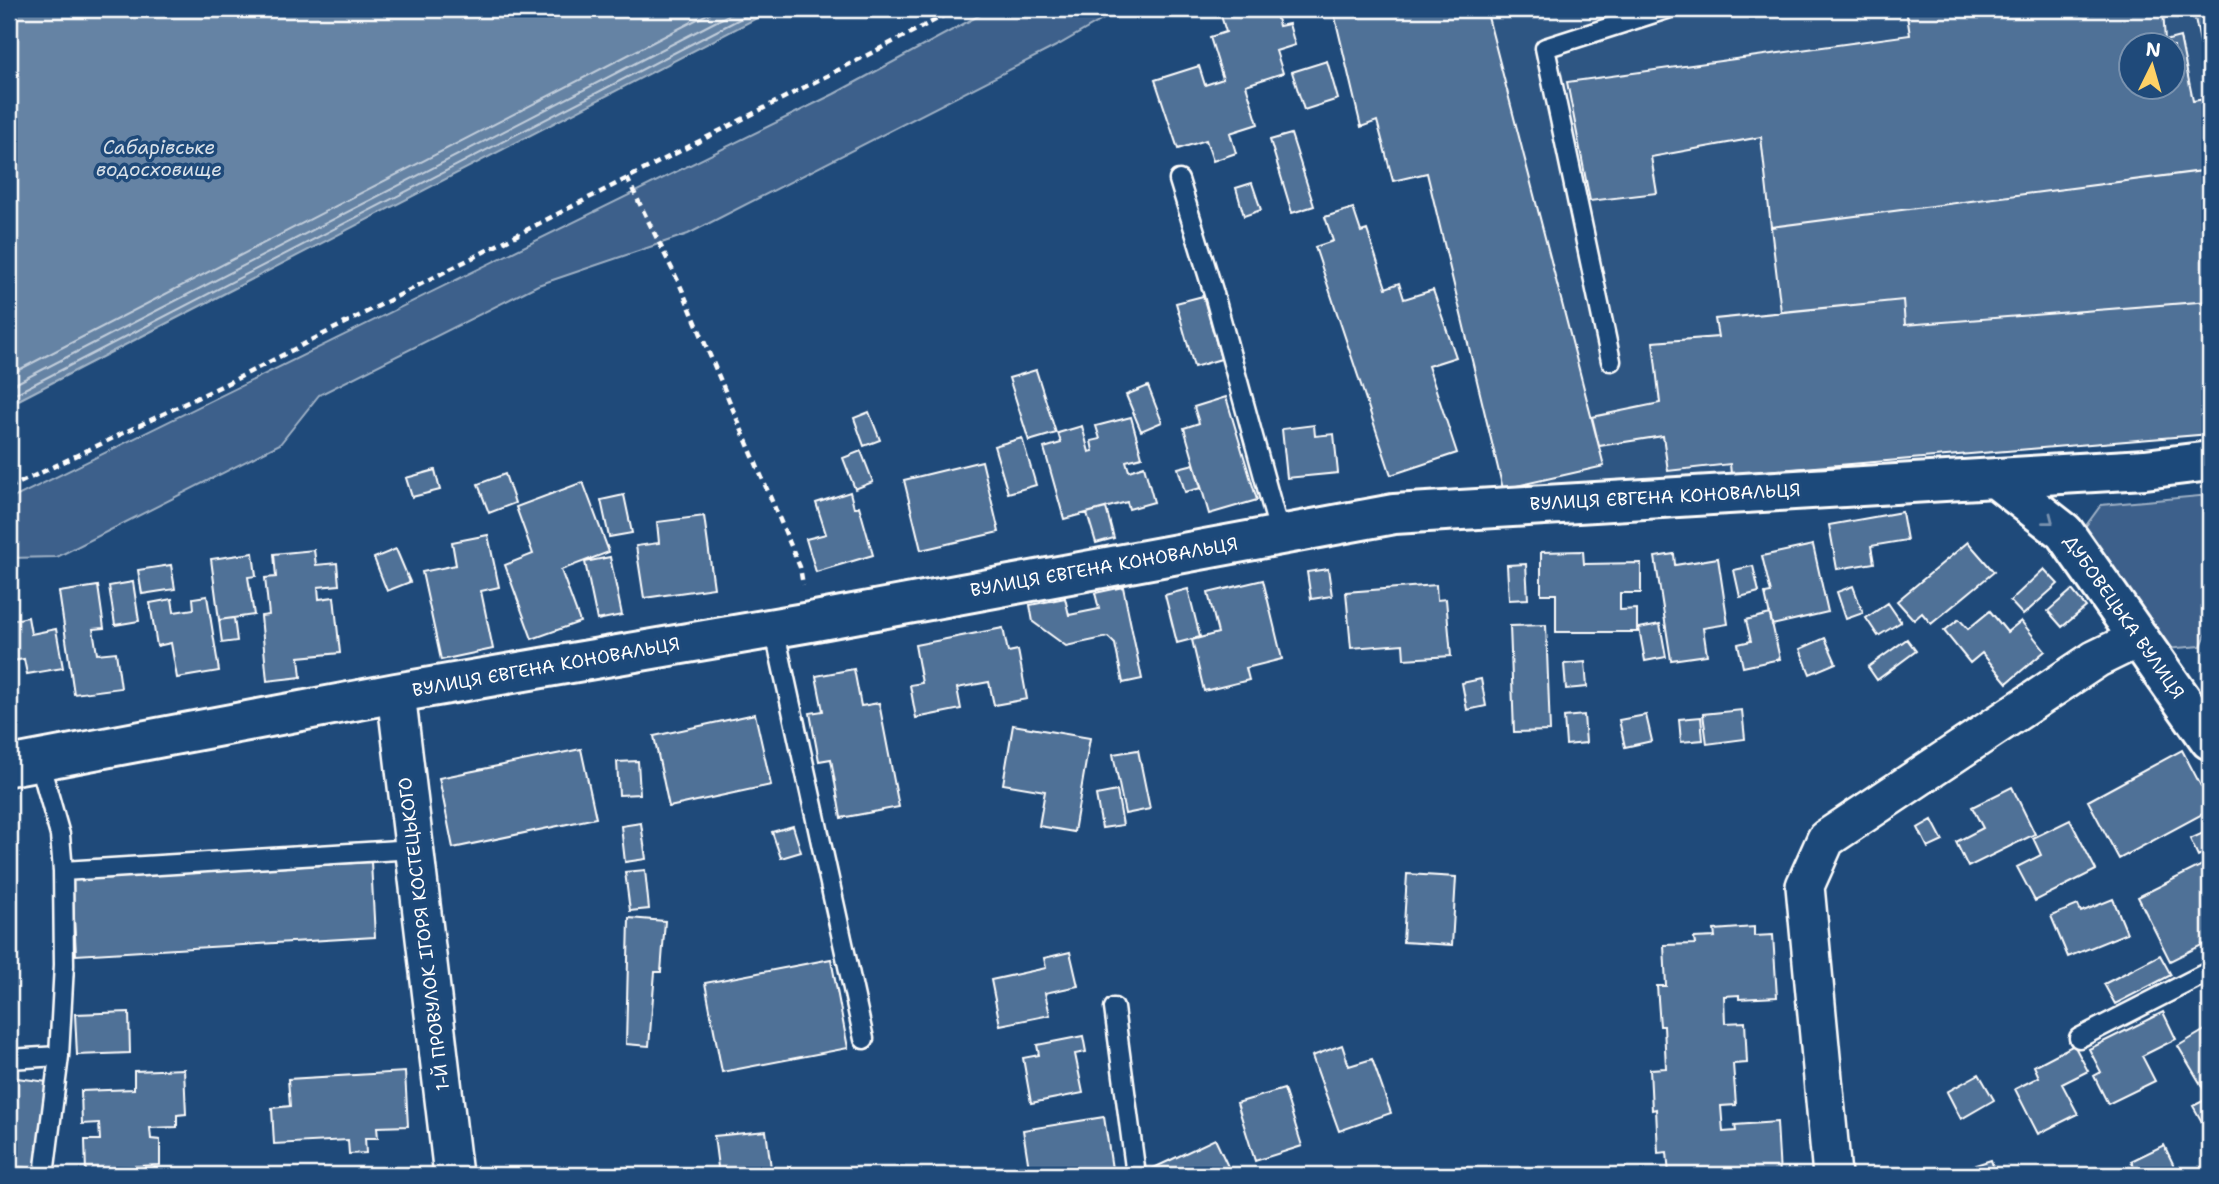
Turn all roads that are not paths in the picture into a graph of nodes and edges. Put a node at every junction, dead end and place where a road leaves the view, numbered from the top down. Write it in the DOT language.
graph roads {
  1 [pos="1667,9"];
  2 [pos="1179,180"];
  3 [pos="1611,361"];
  4 [pos="2210,461"];
  5 [pos="1995,478"];
  6 [pos="1280,535"];
  7 [pos="774,628"];
  8 [pos="2139,638"];
  9 [pos="396,692"];
  10 [pos="2210,740"];
  11 [pos="24,763"];
  12 [pos="414,849"];
  13 [pos="63,871"];
  14 [pos="2210,971"];
  15 [pos="1114,1009"];
  16 [pos="2079,1038"];
  17 [pos="864,1039"];
  18 [pos="59,1056"];
  19 [pos="9,1059"];
  20 [pos="44,1175"];
  21 [pos="453,1175"];
  22 [pos="1136,1175"];
  23 [pos="1832,1175"];
  1 -- 3 [label="lane"];
  2 -- 6 [label="lane"];
  4 -- 5 [label="street, ВУЛИЦЯ ЄВГЕНА КОНОВАЛЬЦЯ"];
  5 -- 6 [label="street, ВУЛИЦЯ ЄВГЕНА КОНОВАЛЬЦЯ"];
  5 -- 8 [label="street, ДУБОВЕЦЬКА ВУЛИЦЯ, one-way"];
  6 -- 7 [label="street, ВУЛИЦЯ ЄВГЕНА КОНОВАЛЬЦЯ"];
  7 -- 9 [label="street, ВУЛИЦЯ ЄВГЕНА КОНОВАЛЬЦЯ"];
  7 -- 17 [label="lane"];
  8 -- 10 [label="street, ДУБОВЕЦЬКА ВУЛИЦЯ"];
  8 -- 23 [label="street"];
  9 -- 11 [label="street, ВУЛИЦЯ ЄВГЕНА КОНОВАЛЬЦЯ"];
  9 -- 12 [label="street, 1-Й ПРОВУЛОК ІГОРЯ КОСТЕЦЬКОГО"];
  11 -- 13 [label="lane"];
  12 -- 13 [label="lane"];
  12 -- 21 [label="street, 1-Й ПРОВУЛОК ІГОРЯ КОСТЕЦЬКОГО"];
  13 -- 18 [label="lane"];
  14 -- 16 [label="lane"];
  15 -- 22 [label="lane"];
  18 -- 19 [label="lane"];
  18 -- 20 [label="lane"];
}
